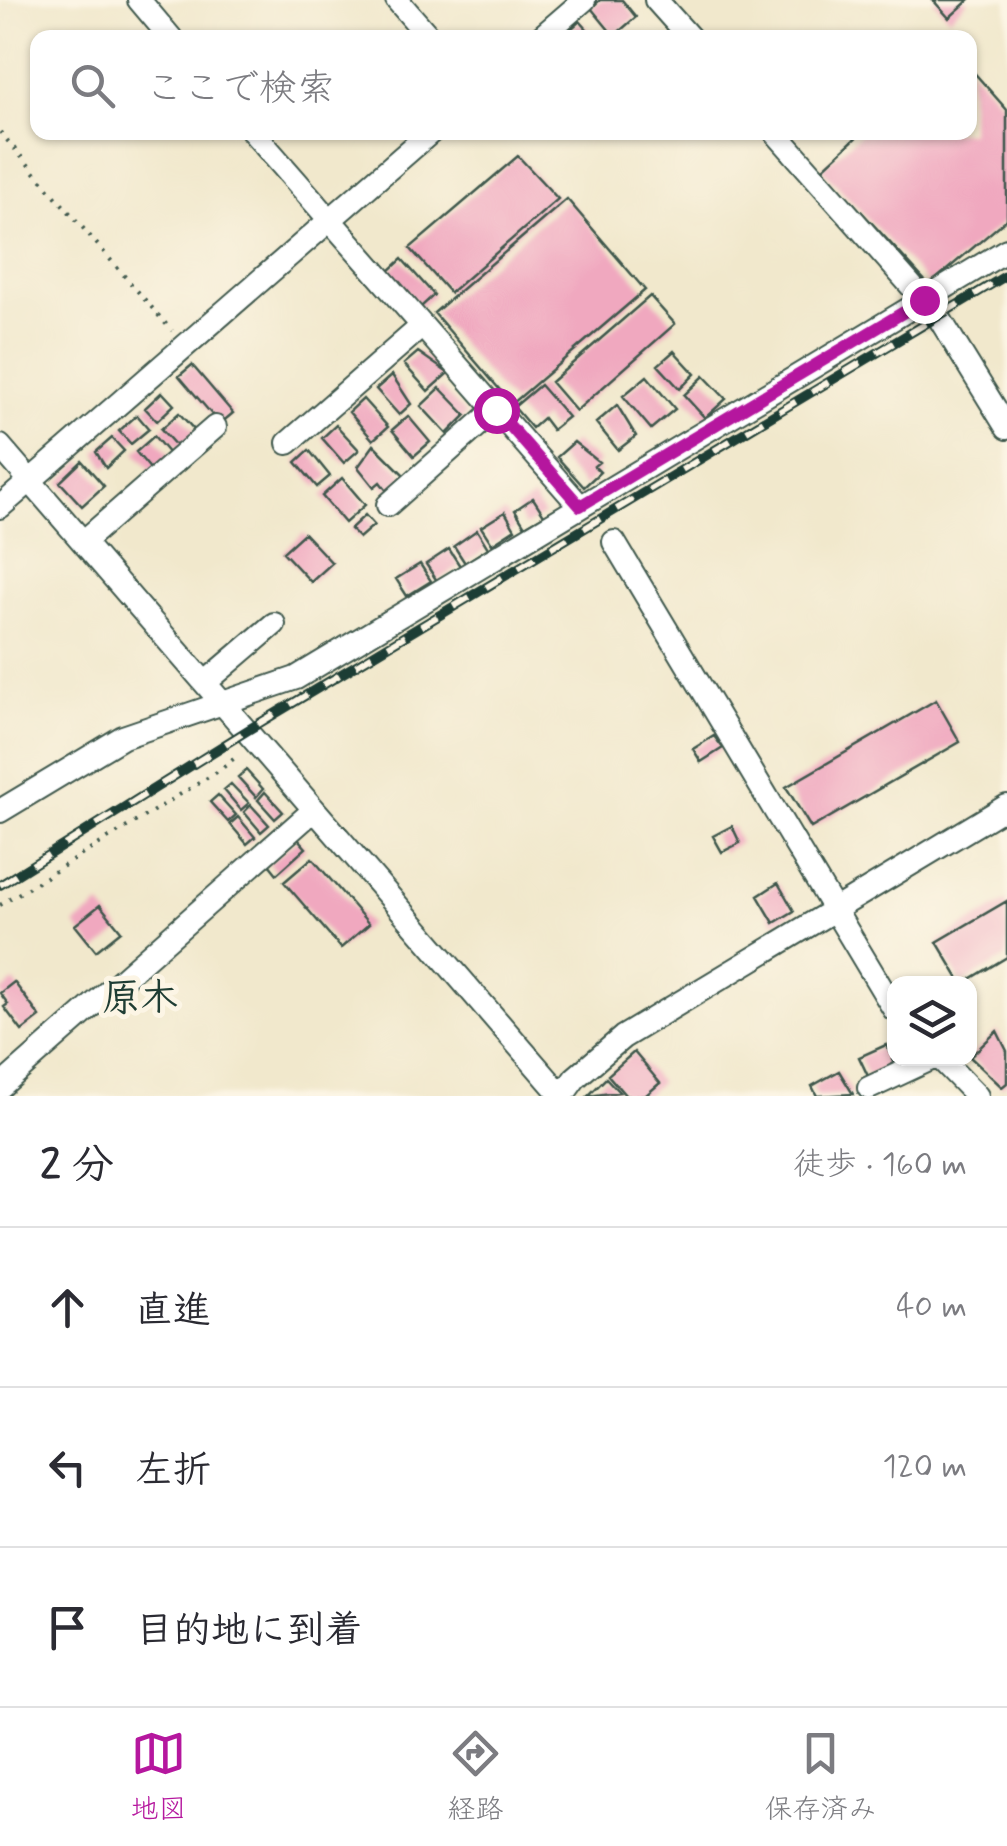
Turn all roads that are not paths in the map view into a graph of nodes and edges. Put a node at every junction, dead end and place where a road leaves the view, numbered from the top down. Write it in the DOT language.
graph roads {
  1 [pos="138,0"];
  2 [pos="397,0"];
  3 [pos="584,0"];
  4 [pos="656,0"];
  5 [pos="164,30"];
  6 [pos="423,30"];
  7 [pos="549,30"];
  8 [pos="683,30"];
  9 [pos="260,140"];
  10 [pos="422,140"];
  11 [pos="782,140"];
  12 [pos="329,220"];
  13 [pos="1007,250"];
  14 [pos="924,300"];
  15 [pos="422,326"];
  16 [pos="496,410"];
  17 [pos="215,426"];
  18 [pos="1007,428"];
  19 [pos="288,443"];
  20 [pos="0,446"];
  21 [pos="30,480"];
  22 [pos="0,506"];
  23 [pos="388,506"];
  24 [pos="580,506"];
  25 [pos="83,542"];
  26 [pos="614,542"];
  27 [pos="274,624"];
  28 [pos="206,682"];
  29 [pos="225,704"];
  30 [pos="1007,806"];
  31 [pos="314,810"];
  32 [pos="0,811"];
  33 [pos="832,911"];
  34 [pos="887,998"];
  35 [pos="918,1066"];
  36 [pos="945,1066"];
  37 [pos="0,1087"];
  38 [pos="869,1088"];
  39 [pos="977,1096"];
  1 -- 5 [label="street"];
  2 -- 6 [label="street"];
  3 -- 7 [label="street"];
  4 -- 8 [label="street"];
  9 -- 12 [label="street"];
  10 -- 12 [label="street"];
  11 -- 14 [label="street"];
  12 -- 15 [label="street"];
  12 -- 21 [label="street"];
  13 -- 14 [label="street"];
  14 -- 18 [label="street"];
  14 -- 24 [label="street"];
  15 -- 16 [label="street"];
  15 -- 19 [label="street"];
  16 -- 23 [label="street"];
  16 -- 24 [label="street"];
  17 -- 25 [label="street"];
  20 -- 21 [label="street"];
  21 -- 22 [label="street"];
  21 -- 25 [label="street"];
  24 -- 29 [label="street"];
  25 -- 28 [label="street"];
  26 -- 33 [label="street"];
  27 -- 28 [label="street"];
  28 -- 29 [label="street"];
  29 -- 31 [label="street"];
  29 -- 32 [label="street"];
  30 -- 33 [label="street"];
  31 -- 33 [label="street"];
  31 -- 37 [label="street"];
  33 -- 34 [label="street"];
  35 -- 38 [label="street"];
  36 -- 39 [label="street"];
}
